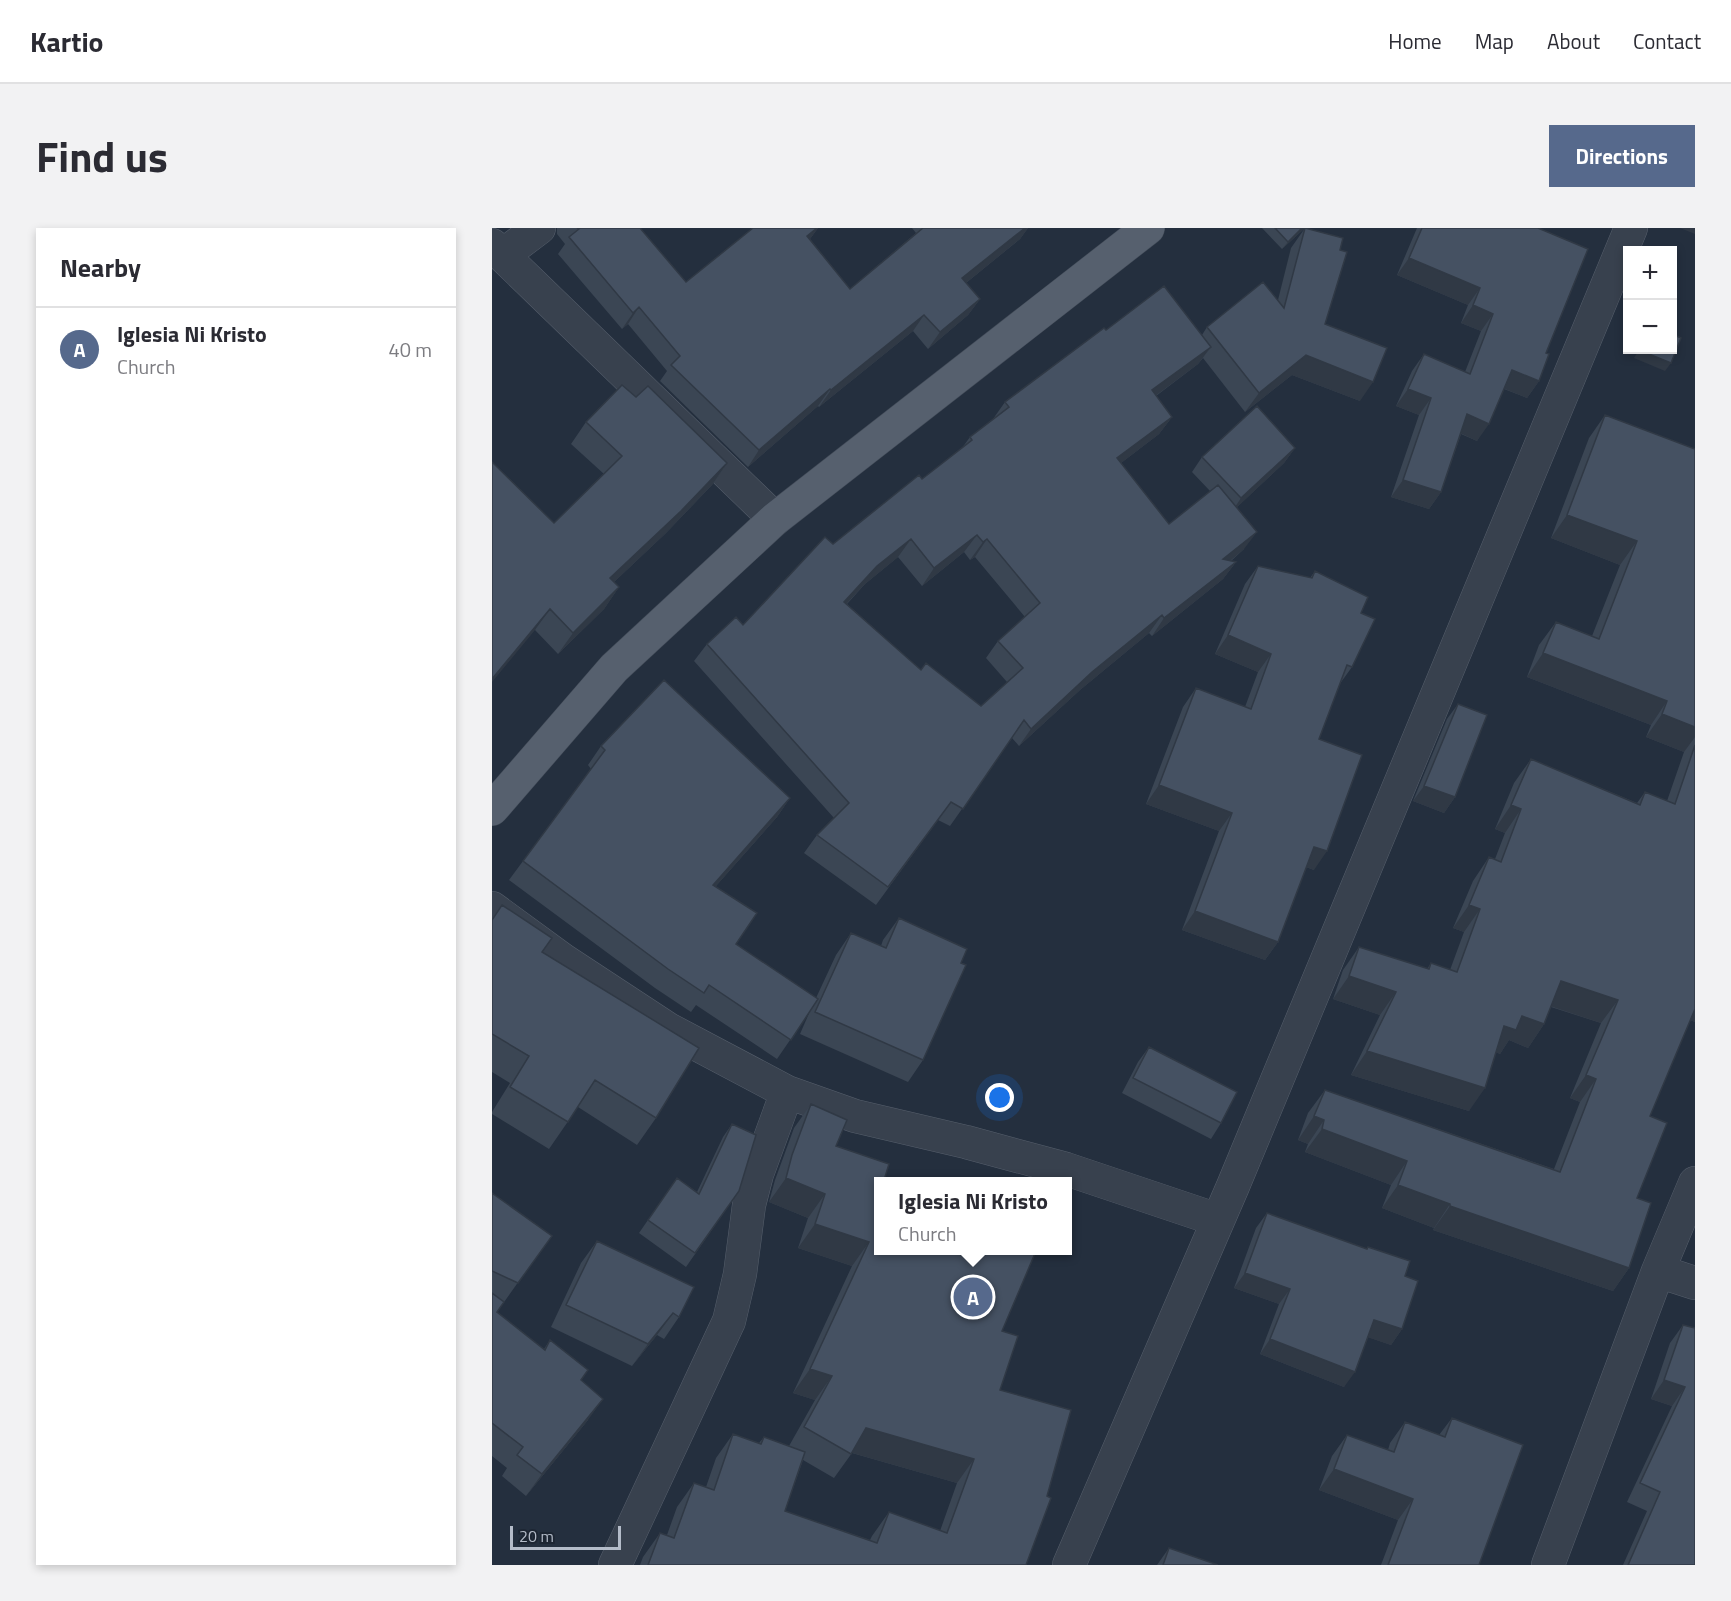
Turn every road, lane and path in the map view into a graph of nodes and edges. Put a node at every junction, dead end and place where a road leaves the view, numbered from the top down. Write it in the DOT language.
graph roads {
  1 [pos="538,228"];
  2 [pos="1148,228"];
  3 [pos="1631,228"];
  4 [pos="497,250"];
  5 [pos="775,519"];
  6 [pos="492,808"];
  7 [pos="492,908"];
  8 [pos="787,1092"];
  9 [pos="1695,1183"];
  10 [pos="1218,1220"];
  11 [pos="1658,1271"];
  12 [pos="1695,1283"];
  13 [pos="615,1565"];
  14 [pos="1069,1565"];
  15 [pos="1548,1565"];
  1 -- 4 [label="street"];
  2 -- 5 [label="main road"];
  3 -- 10 [label="street"];
  4 -- 5 [label="street"];
  5 -- 6 [label="main road"];
  7 -- 8 [label="street"];
  8 -- 10 [label="street"];
  8 -- 13 [label="street"];
  9 -- 11 [label="street"];
  10 -- 14 [label="street"];
  11 -- 12 [label="street"];
  11 -- 15 [label="street"];
}
